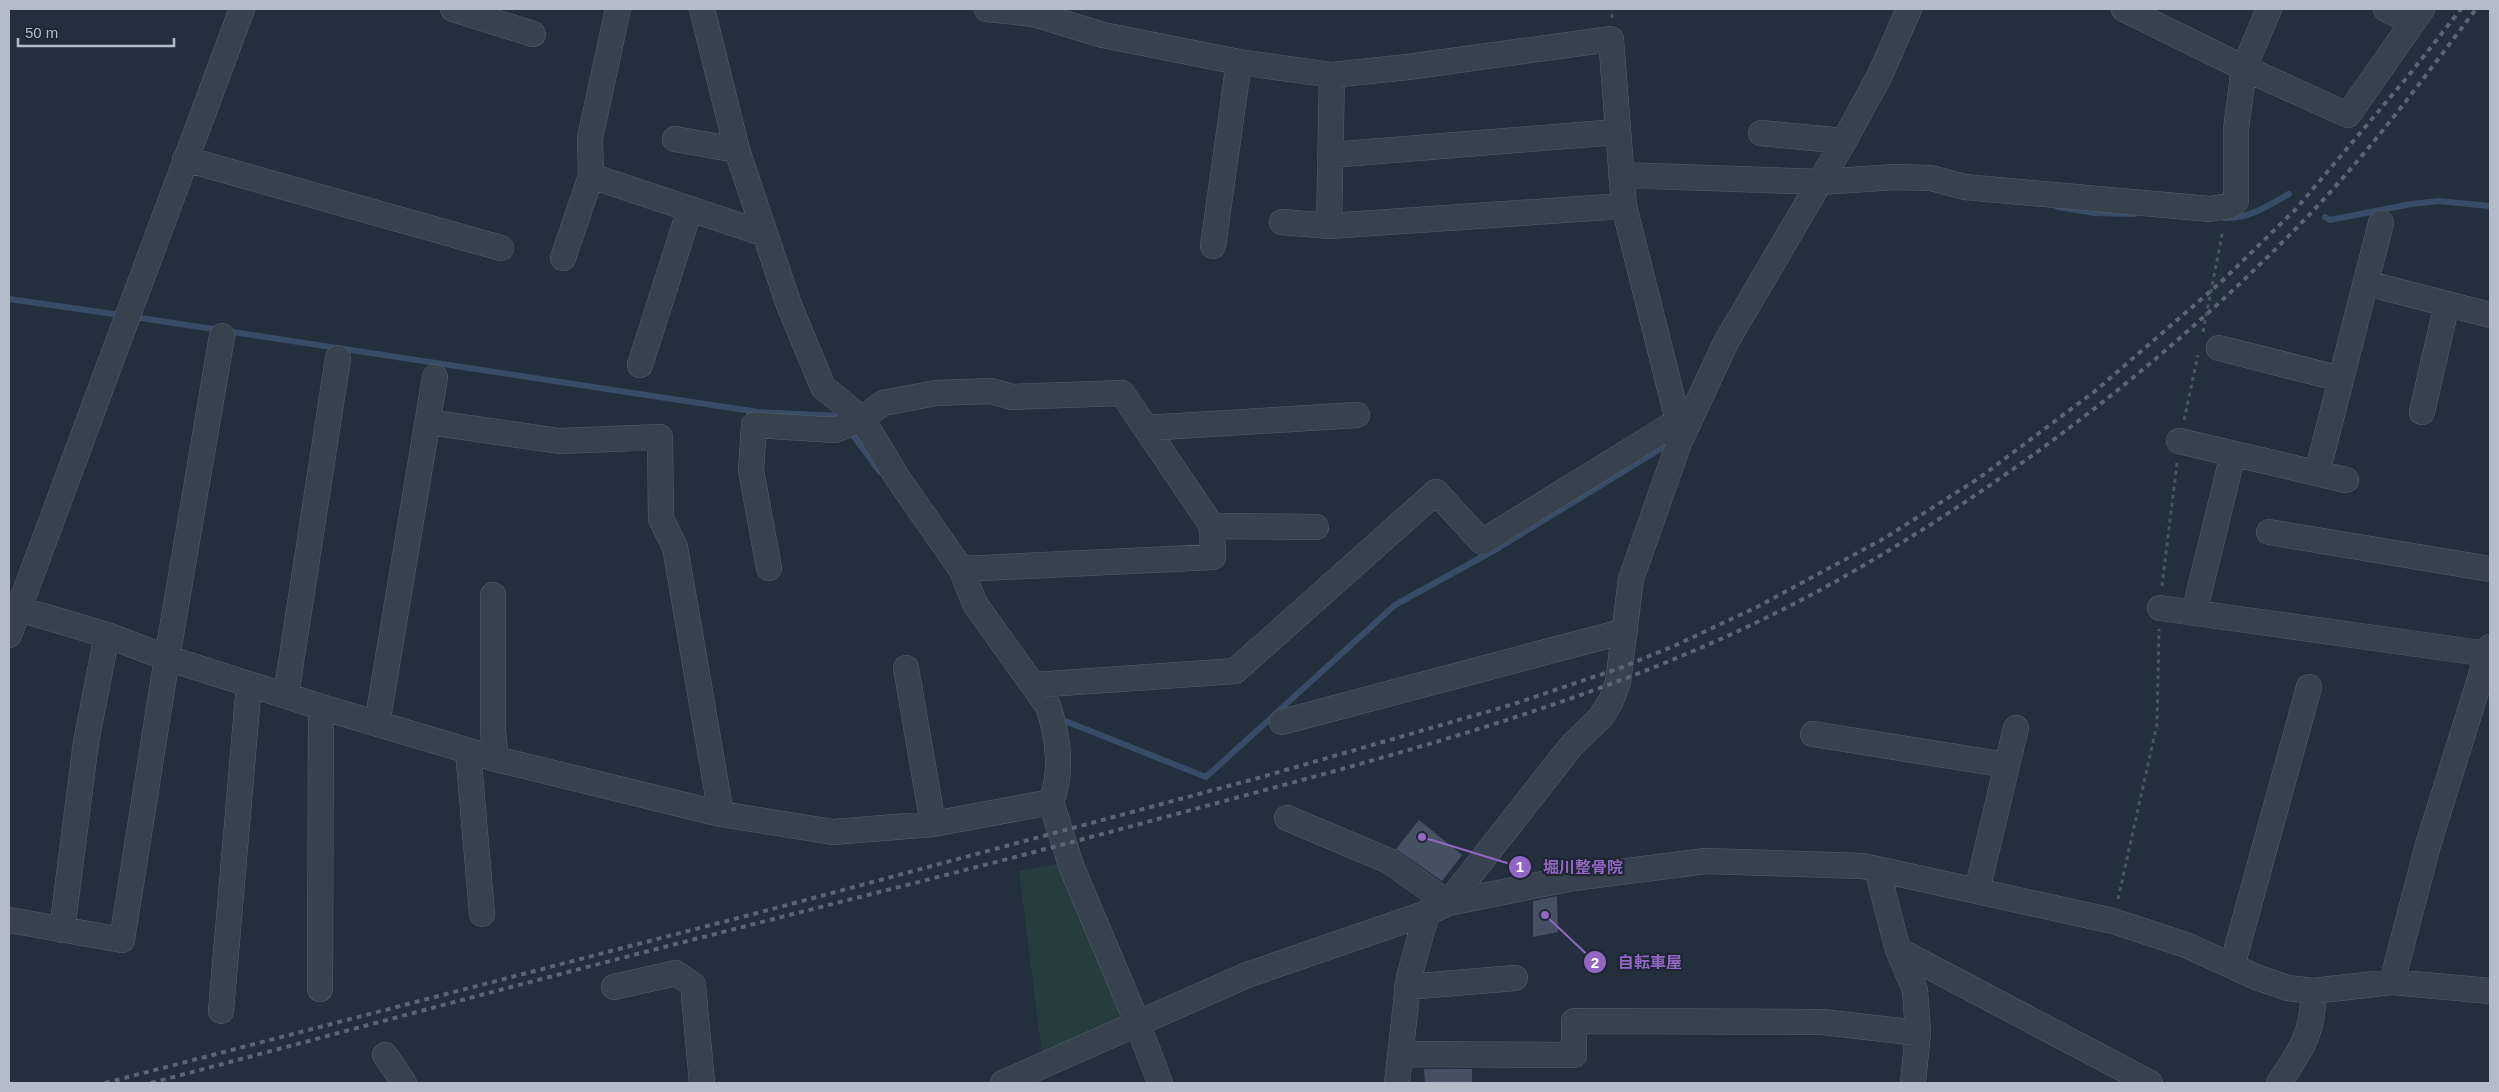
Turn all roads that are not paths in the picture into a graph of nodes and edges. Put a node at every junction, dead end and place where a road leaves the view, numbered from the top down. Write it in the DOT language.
graph roads {
  1 [pos="242,9"];
  2 [pos="452,9"];
  3 [pos="618,9"];
  4 [pos="702,9"];
  5 [pos="987,9"];
  6 [pos="1909,9"];
  7 [pos="2124,9"];
  8 [pos="2269,9"];
  9 [pos="2386,9"];
  10 [pos="2418,15"];
  11 [pos="533,34"];
  12 [pos="1239,62"];
  13 [pos="2244,68"];
  14 [pos="1332,75"];
  15 [pos="1616,132"];
  16 [pos="1761,133"];
  17 [pos="676,139"];
  18 [pos="1844,141"];
  19 [pos="737,150"];
  20 [pos="1330,155"];
  21 [pos="185,159"];
  22 [pos="591,176"];
  23 [pos="1621,176"];
  24 [pos="1821,182"];
  25 [pos="1624,206"];
  26 [pos="690,209"];
  27 [pos="1282,222"];
  28 [pos="2381,223"];
  29 [pos="1329,226"];
  30 [pos="765,234"];
  31 [pos="1213,246"];
  32 [pos="501,248"];
  33 [pos="563,258"];
  34 [pos="2366,283"];
  35 [pos="2448,304"];
  36 [pos="2490,316"];
  37 [pos="222,336"];
  38 [pos="2206,345"];
  39 [pos="338,358"];
  40 [pos="640,365"];
  41 [pos="435,377"];
  42 [pos="2341,379"];
  43 [pos="2422,412"];
  44 [pos="1357,415"];
  45 [pos="428,422"];
  46 [pos="852,424"];
  47 [pos="1146,428"];
  48 [pos="1681,430"];
  49 [pos="2179,441"];
  50 [pos="2232,454"];
  51 [pos="2316,473"];
  52 [pos="2346,480"];
  53 [pos="1212,526"];
  54 [pos="1316,527"];
  55 [pos="2269,532"];
  56 [pos="769,568"];
  57 [pos="961,569"];
  58 [pos="2490,569"];
  59 [pos="493,595"];
  60 [pos="13,607"];
  61 [pos="2160,608"];
  62 [pos="2194,613"];
  63 [pos="1625,631"];
  64 [pos="9,635"];
  65 [pos="107,635"];
  66 [pos="2489,650"];
  67 [pos="167,658"];
  68 [pos="906,668"];
  69 [pos="249,684"];
  70 [pos="1034,685"];
  71 [pos="2309,687"];
  72 [pos="286,695"];
  73 [pos="322,707"];
  74 [pos="1282,722"];
  75 [pos="377,724"];
  76 [pos="2016,728"];
  77 [pos="1813,734"];
  78 [pos="468,751"];
  79 [pos="496,759"];
  80 [pos="2006,765"];
  81 [pos="1051,802"];
  82 [pos="721,814"];
  83 [pos="1288,818"];
  84 [pos="933,824"];
  85 [pos="1877,869"];
  86 [pos="1977,891"];
  87 [pos="1438,908"];
  88 [pos="482,914"];
  89 [pos="9,920"];
  90 [pos="62,930"];
  91 [pos="1898,950"];
  92 [pos="2232,966"];
  93 [pos="1515,978"];
  94 [pos="2392,982"];
  95 [pos="614,987"];
  96 [pos="1408,987"];
  97 [pos="320,989"];
  98 [pos="2314,991"];
  99 [pos="2490,991"];
  100 [pos="221,1011"];
  101 [pos="1137,1022"];
  102 [pos="1918,1033"];
  103 [pos="1400,1054"];
  104 [pos="385,1055"];
  105 [pos="404,1083"];
  106 [pos="702,1083"];
  107 [pos="1003,1083"];
  108 [pos="1160,1083"];
  109 [pos="1397,1083"];
  110 [pos="1913,1083"];
  111 [pos="2150,1083"];
  112 [pos="2279,1083"];
  1 -- 21 [label="street"];
  2 -- 11 [label="street"];
  3 -- 22 [label="street"];
  4 -- 19 [label="street"];
  5 -- 12 [label="street"];
  6 -- 18 [label="street"];
  7 -- 13 [label="street"];
  8 -- 13 [label="street"];
  9 -- 10 [label="street"];
  10 -- 13 [label="street"];
  12 -- 14 [label="street"];
  12 -- 31 [label="street"];
  13 -- 24 [label="street"];
  14 -- 15 [label="street"];
  14 -- 20 [label="street"];
  15 -- 20 [label="street"];
  15 -- 23 [label="street"];
  16 -- 18 [label="street"];
  17 -- 19 [label="street"];
  18 -- 24 [label="street"];
  19 -- 30 [label="street"];
  20 -- 29 [label="street"];
  21 -- 32 [label="street"];
  21 -- 60 [label="street"];
  22 -- 26 [label="street"];
  22 -- 33 [label="street"];
  23 -- 24 [label="street"];
  23 -- 25 [label="street"];
  24 -- 48 [label="street"];
  25 -- 29 [label="street"];
  25 -- 48 [label="street"];
  26 -- 30 [label="street"];
  26 -- 40 [label="street"];
  27 -- 29 [label="street"];
  28 -- 34 [label="street"];
  30 -- 46 [label="street"];
  34 -- 35 [label="street"];
  34 -- 42 [label="street"];
  35 -- 36 [label="street"];
  35 -- 43 [label="street"];
  37 -- 67 [label="street"];
  38 -- 42 [label="street"];
  39 -- 72 [label="street"];
  41 -- 45 [label="street"];
  42 -- 51 [label="street"];
  44 -- 47 [label="street"];
  45 -- 75 [label="street"];
  45 -- 82 [label="street"];
  46 -- 47 [label="street"];
  46 -- 56 [label="street"];
  46 -- 57 [label="street"];
  47 -- 53 [label="street"];
  48 -- 63 [label="street"];
  48 -- 70 [label="street"];
  49 -- 50 [label="street"];
  50 -- 51 [label="street"];
  50 -- 62 [label="street"];
  51 -- 52 [label="street"];
  53 -- 54 [label="street"];
  53 -- 57 [label="street"];
  55 -- 58 [label="street"];
  57 -- 70 [label="street"];
  59 -- 79 [label="street"];
  60 -- 64 [label="street"];
  60 -- 65 [label="street"];
  61 -- 62 [label="street"];
  62 -- 66 [label="street"];
  63 -- 74 [label="street"];
  63 -- 87 [label="street"];
  65 -- 67 [label="street"];
  65 -- 90 [label="street"];
  66 -- 94 [label="street"];
  67 -- 69 [label="street"];
  67 -- 90 [label="street"];
  68 -- 84 [label="street"];
  69 -- 72 [label="street"];
  69 -- 100 [label="street"];
  70 -- 81 [label="street"];
  71 -- 92 [label="street"];
  72 -- 73 [label="street"];
  73 -- 75 [label="street"];
  73 -- 97 [label="street"];
  75 -- 78 [label="street"];
  76 -- 80 [label="street"];
  77 -- 80 [label="street"];
  78 -- 79 [label="street"];
  78 -- 88 [label="street"];
  79 -- 82 [label="street"];
  80 -- 86 [label="street"];
  81 -- 84 [label="street"];
  81 -- 101 [label="street"];
  82 -- 84 [label="street"];
  83 -- 87 [label="street"];
  85 -- 86 [label="street"];
  85 -- 87 [label="street"];
  85 -- 91 [label="street"];
  86 -- 92 [label="street"];
  87 -- 96 [label="street"];
  87 -- 101 [label="street"];
  89 -- 90 [label="street"];
  91 -- 102 [label="street"];
  91 -- 111 [label="street"];
  92 -- 98 [label="street"];
  93 -- 96 [label="street"];
  94 -- 98 [label="street"];
  94 -- 99 [label="street"];
  95 -- 106 [label="street"];
  96 -- 103 [label="street"];
  98 -- 112 [label="street"];
  101 -- 107 [label="street"];
  101 -- 108 [label="street"];
  102 -- 103 [label="street"];
  102 -- 110 [label="street"];
  103 -- 109 [label="street"];
  104 -- 105 [label="street"];
}
